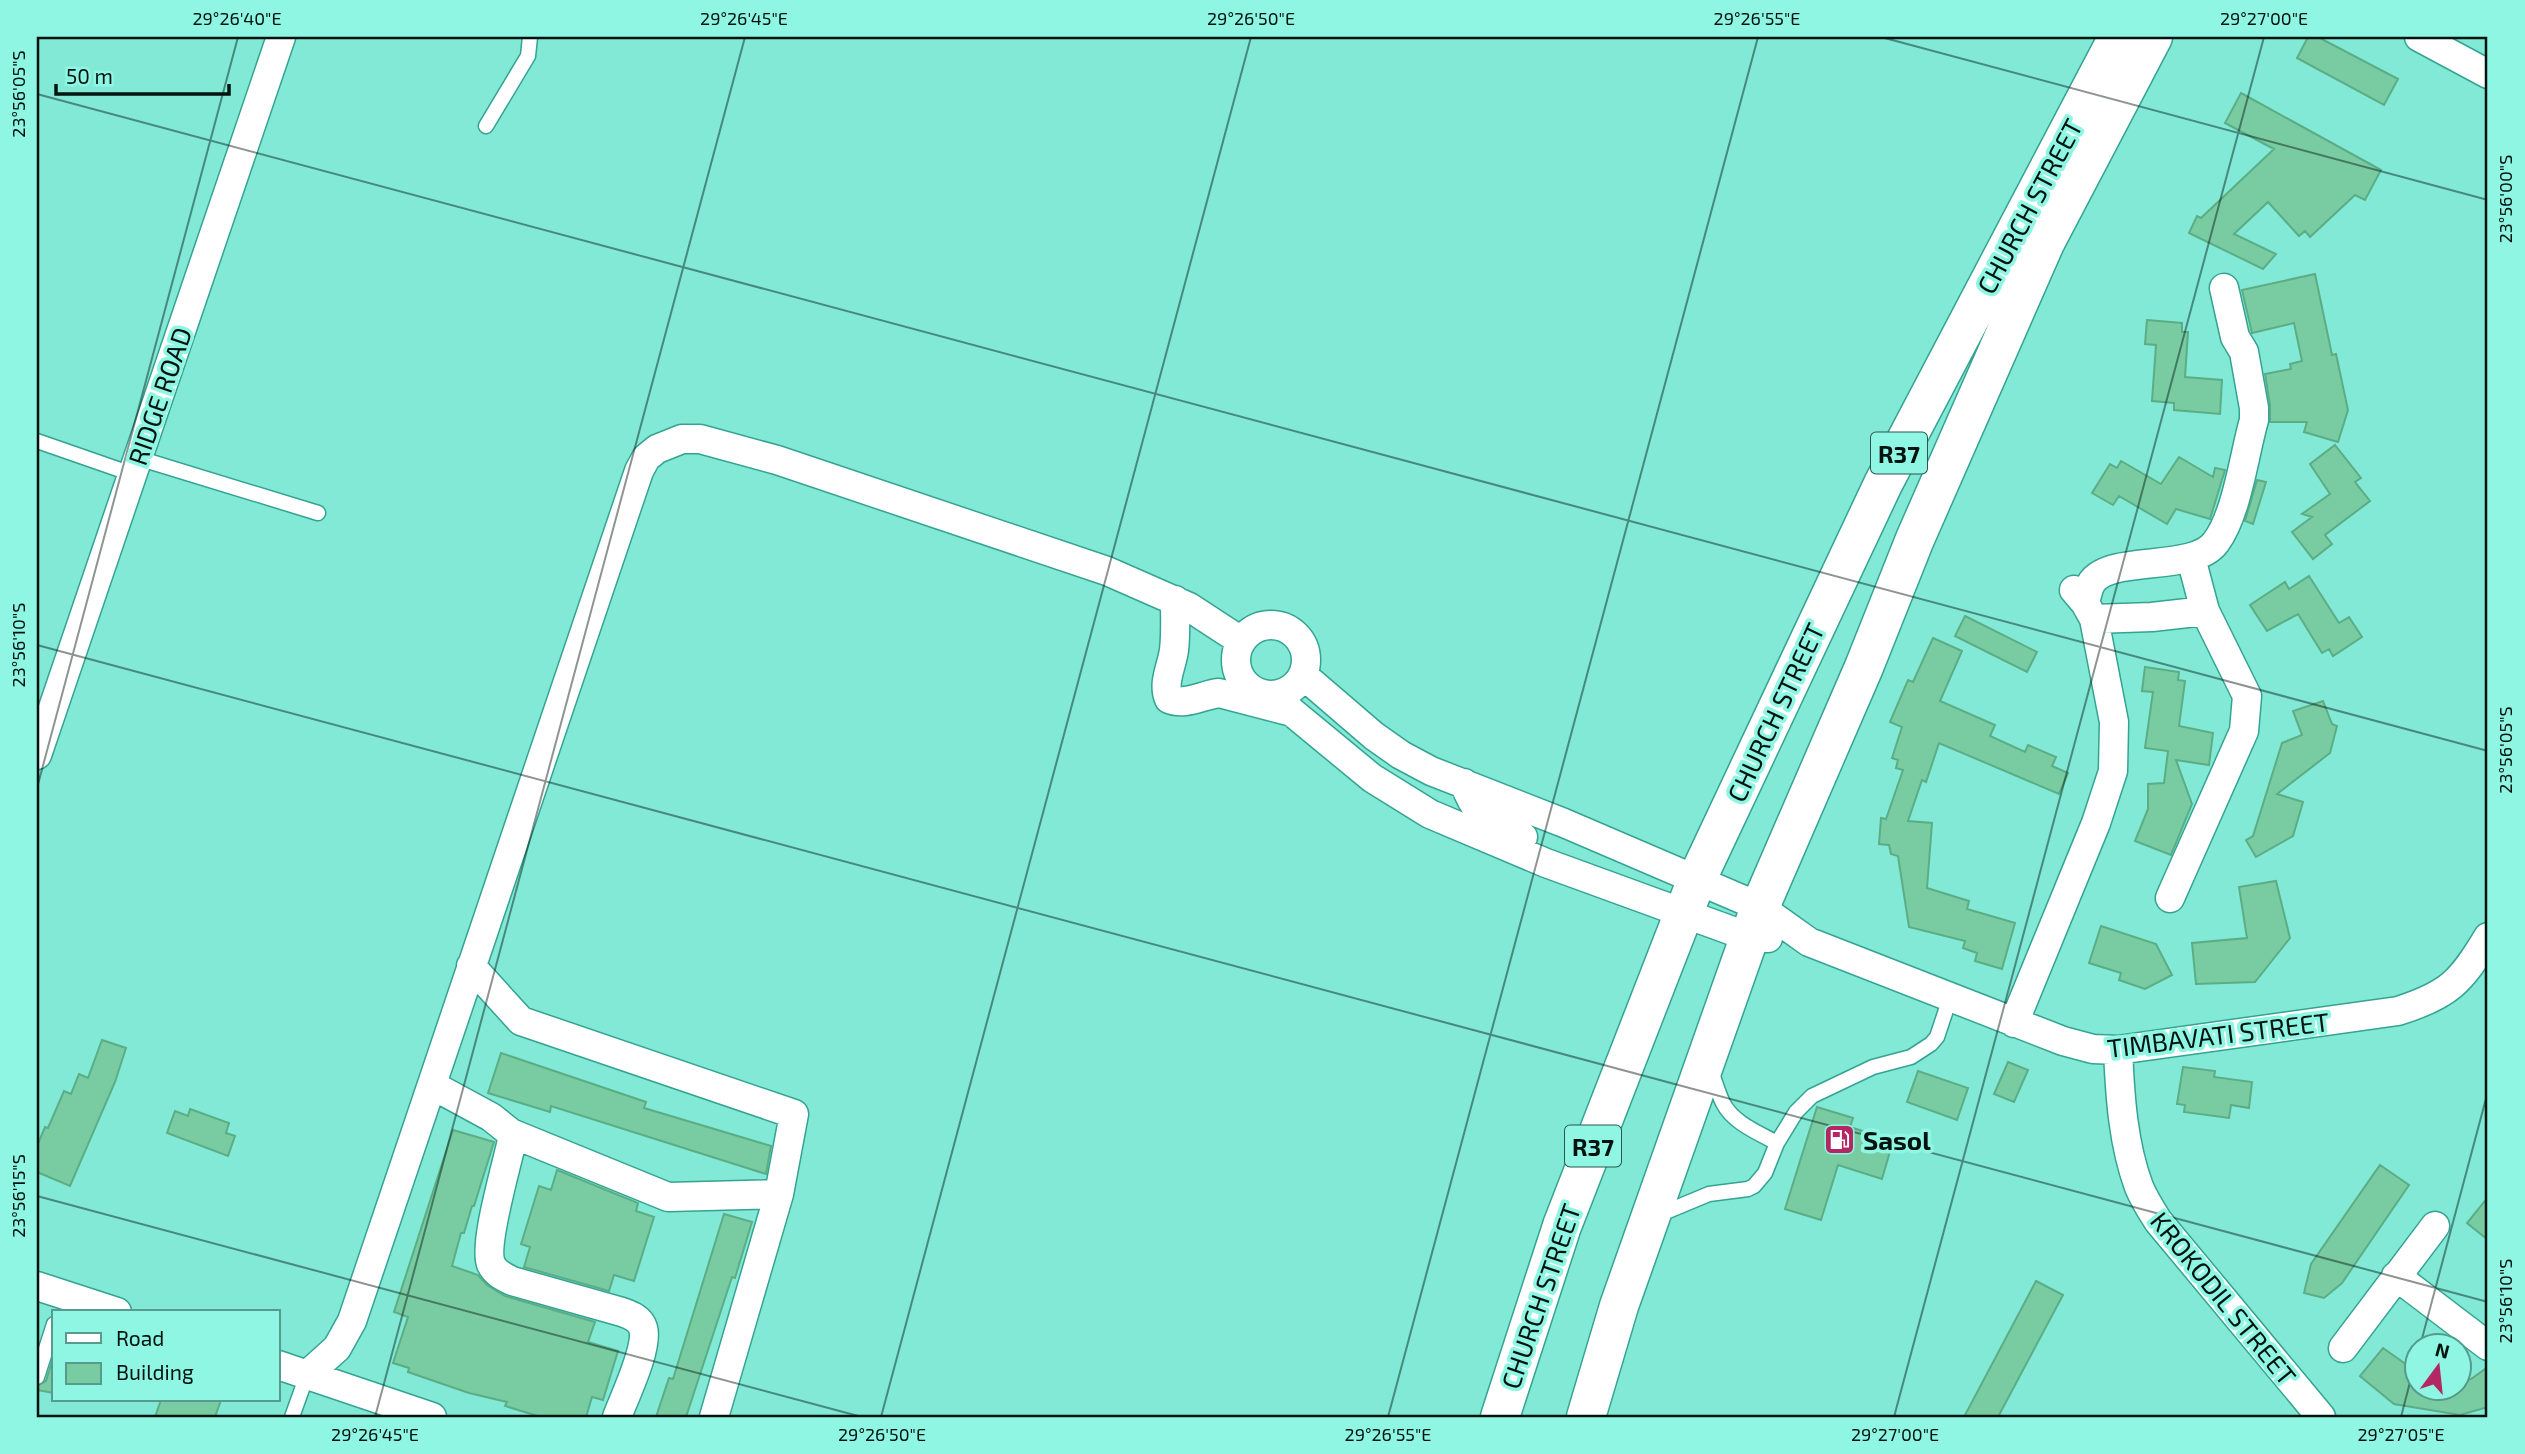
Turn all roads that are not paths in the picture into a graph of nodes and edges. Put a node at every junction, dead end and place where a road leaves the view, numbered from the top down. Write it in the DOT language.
graph roads {
  1 [pos="281,37"];
  2 [pos="530,37"];
  3 [pos="2118,37"];
  4 [pos="2153,37"];
  5 [pos="2419,37"];
  6 [pos="2488,74"];
  7 [pos="486,126"];
  8 [pos="2224,288"];
  9 [pos="37,441"];
  10 [pos="135,466"];
  11 [pos="318,513"];
  12 [pos="2191,558"];
  13 [pos="1175,600"];
  14 [pos="2084,604"];
  15 [pos="2205,611"];
  16 [pos="1241,641"];
  17 [pos="1303,674"];
  18 [pos="1284,704"];
  19 [pos="37,755"];
  20 [pos="1464,783"];
  21 [pos="1546,863"];
  22 [pos="1691,895"];
  23 [pos="2170,898"];
  24 [pos="1754,922"];
  25 [pos="2488,937"];
  26 [pos="471,966"];
  27 [pos="1950,998"];
  28 [pos="2014,1023"];
  29 [pos="2118,1050"];
  30 [pos="1707,1060"];
  31 [pos="432,1085"];
  32 [pos="511,1133"];
  33 [pos="1777,1143"];
  34 [pos="779,1195"];
  35 [pos="1649,1220"];
  36 [pos="2435,1226"];
  37 [pos="2396,1276"];
  38 [pos="37,1286"];
  39 [pos="61,1304"];
  40 [pos="103,1310"];
  41 [pos="52,1330"];
  42 [pos="2488,1346"];
  43 [pos="2343,1348"];
  44 [pos="280,1366"];
  45 [pos="307,1375"];
  46 [pos="37,1377"];
  47 [pos="292,1417"];
  48 [pos="432,1417"];
  49 [pos="617,1417"];
  50 [pos="714,1417"];
  51 [pos="1500,1417"];
  52 [pos="1586,1417"];
  53 [pos="2321,1417"];
  1 -- 10 [label="street, RIDGE ROAD"];
  2 -- 7 [label="lane"];
  3 -- 22 [label="main road, CHURCH STREET / R37"];
  4 -- 24 [label="main road, CHURCH STREET / R37"];
  5 -- 6 [label="street"];
  8 -- 12 [label="street"];
  9 -- 10 [label="lane"];
  10 -- 11 [label="lane"];
  10 -- 19 [label="street, RIDGE ROAD"];
  12 -- 14 [label="street"];
  12 -- 15 [label="street"];
  13 -- 16 [label="street"];
  13 -- 18 [label="street"];
  13 -- 26 [label="street"];
  14 -- 15 [label="street"];
  14 -- 28 [label="street"];
  15 -- 23 [label="street"];
  16 -- 17 [label="street"];
  16 -- 18 [label="street"];
  17 -- 18 [label="street"];
  17 -- 20 [label="street"];
  18 -- 21 [label="street"];
  20 -- 21 [label="street"];
  20 -- 22 [label="street"];
  21 -- 22 [label="street"];
  22 -- 24 [label="street, TIMBAVATI STREET"];
  22 -- 51 [label="main road, CHURCH STREET / R37"];
  24 -- 27 [label="street, TIMBAVATI STREET"];
  24 -- 30 [label="main road, CHURCH STREET / R37"];
  25 -- 29 [label="street, TIMBAVATI STREET"];
  26 -- 31 [label="street"];
  26 -- 34 [label="street"];
  27 -- 28 [label="street, TIMBAVATI STREET"];
  27 -- 33 [label="lane"];
  28 -- 29 [label="street, TIMBAVATI STREET"];
  29 -- 53 [label="street, KROKODIL STREET"];
  30 -- 33 [label="lane"];
  30 -- 35 [label="main road, CHURCH STREET / R37"];
  31 -- 32 [label="street"];
  31 -- 45 [label="street"];
  32 -- 34 [label="street"];
  32 -- 49 [label="street"];
  33 -- 35 [label="lane"];
  34 -- 50 [label="street"];
  35 -- 52 [label="main road, CHURCH STREET / R37"];
  36 -- 37 [label="street"];
  37 -- 42 [label="street"];
  37 -- 43 [label="street"];
  38 -- 39 [label="street"];
  39 -- 40 [label="street"];
  41 -- 46 [label="lane"];
  44 -- 45 [label="street"];
  45 -- 47 [label="lane"];
  45 -- 48 [label="street"];
}
